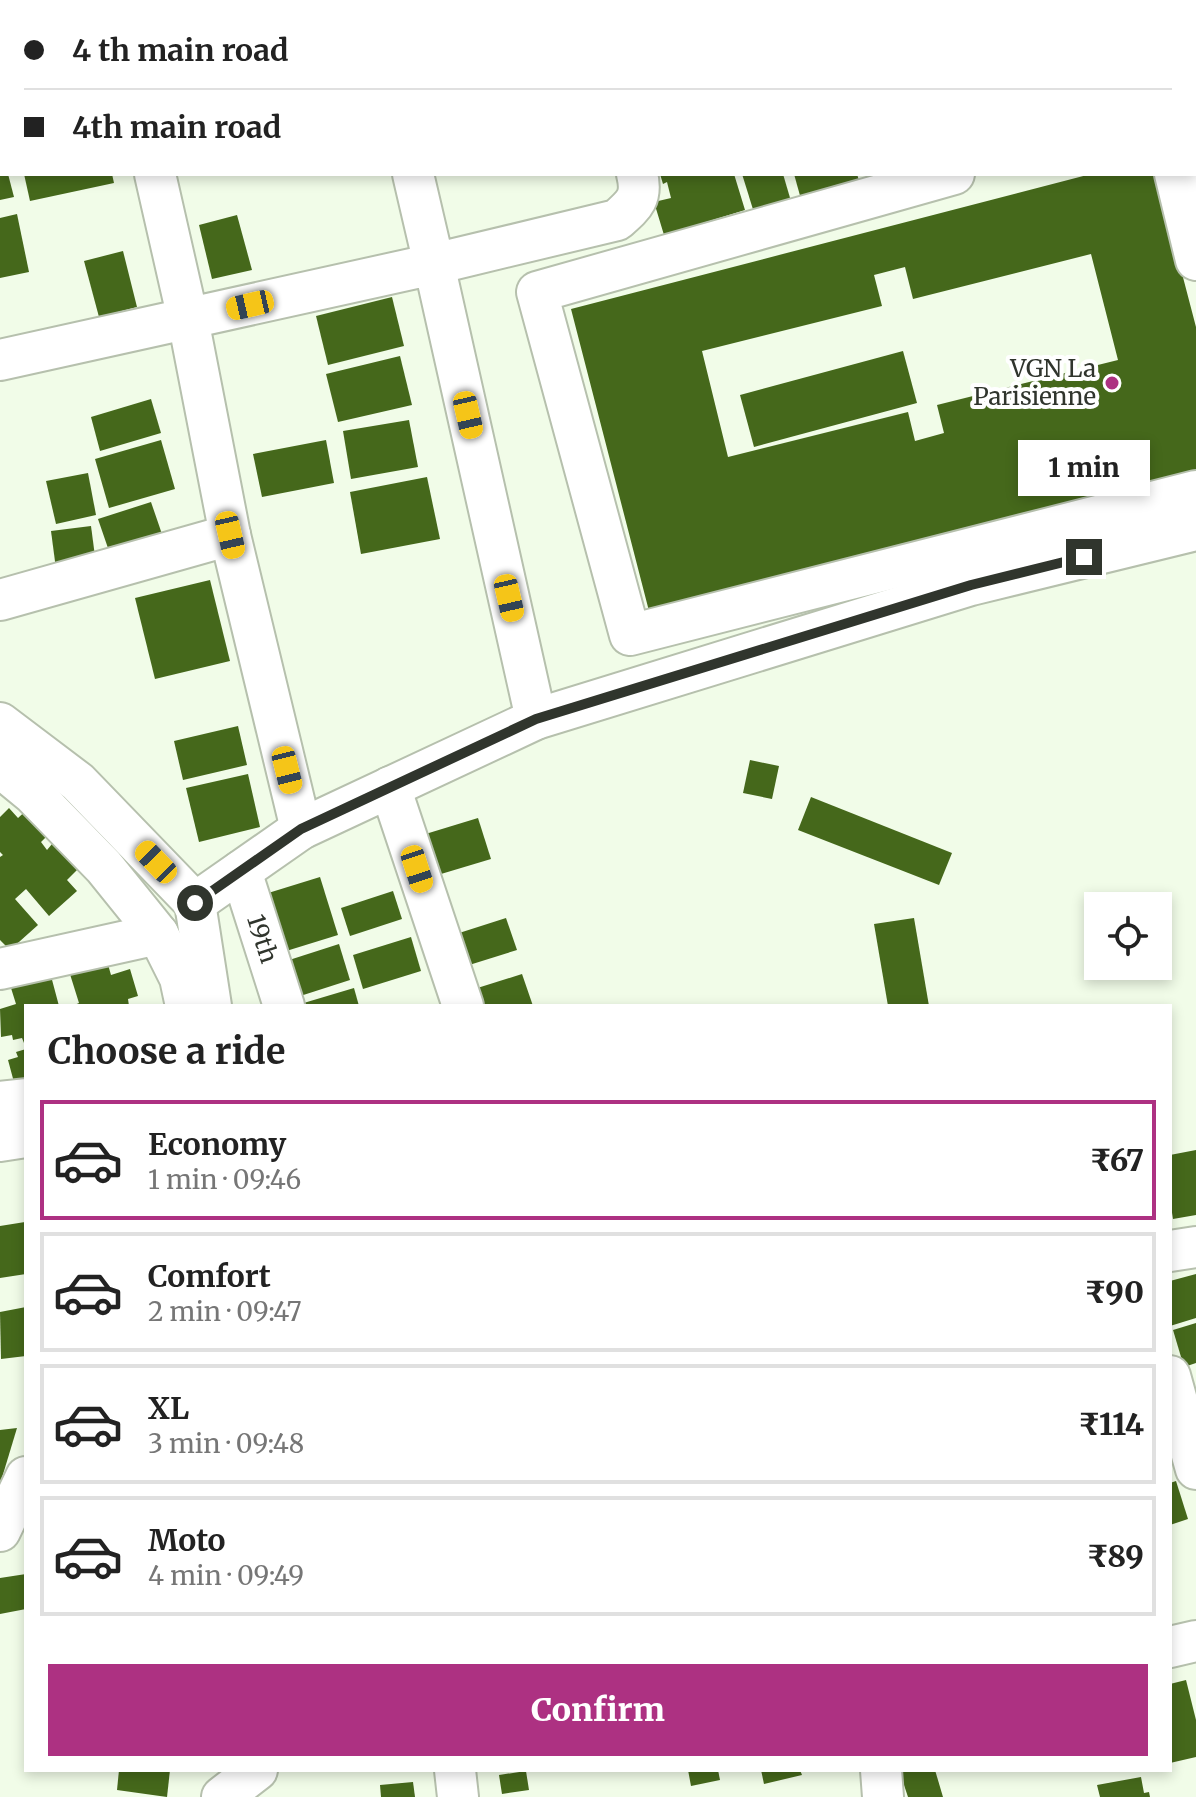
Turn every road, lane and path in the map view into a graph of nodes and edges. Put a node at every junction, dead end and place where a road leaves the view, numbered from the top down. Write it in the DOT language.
graph roads {
  1 [pos="155,176"];
  2 [pos="413,176"];
  3 [pos="638,176"];
  4 [pos="947,176"];
  5 [pos="1175,176"];
  6 [pos="1196,260"];
  7 [pos="434,264"];
  8 [pos="188,319"];
  9 [pos="0,360"];
  10 [pos="1196,491"];
  11 [pos="1196,530"];
  12 [pos="230,535"];
  13 [pos="0,600"];
  14 [pos="536,719"];
  15 [pos="0,723"];
  16 [pos="0,767"];
  17 [pos="390,787"];
  18 [pos="301,829"];
  19 [pos="241,871"];
  20 [pos="195,903"];
  21 [pos="158,934"];
  22 [pos="0,969"];
  23 [pos="186,1004"];
  24 [pos="211,1004"];
  25 [pos="283,1004"];
  26 [pos="462,1004"];
  27 [pos="24,1137"];
  28 [pos="0,1141"];
  29 [pos="1196,1247"];
  30 [pos="1172,1251"];
  31 [pos="1172,1383"];
  32 [pos="1196,1469"];
  33 [pos="24,1481"];
  34 [pos="0,1531"];
  35 [pos="1196,1641"];
  36 [pos="1172,1647"];
  37 [pos="254,1772"];
  38 [pos="455,1772"];
  39 [pos="881,1772"];
  40 [pos="222,1797"];
  41 [pos="458,1797"];
  42 [pos="883,1797"];
  1 -- 8 [label="street"];
  2 -- 7 [label="street"];
  3 -- 7 [label="street"];
  4 -- 10 [label="street"];
  5 -- 6 [label="street"];
  7 -- 8 [label="street"];
  7 -- 14 [label="street"];
  8 -- 9 [label="street"];
  8 -- 12 [label="street"];
  11 -- 14 [label="street"];
  12 -- 13 [label="street"];
  12 -- 18 [label="street"];
  14 -- 17 [label="street"];
  15 -- 20 [label="street"];
  16 -- 21 [label="street"];
  17 -- 18 [label="street"];
  17 -- 26 [label="street"];
  18 -- 19 [label="street"];
  19 -- 20 [label="street"];
  19 -- 25 [label="street, 19th"];
  20 -- 24 [label="street"];
  21 -- 22 [label="street"];
  21 -- 23 [label="street"];
  27 -- 28 [label="street"];
  29 -- 30 [label="street"];
  31 -- 32 [label="street"];
  33 -- 34 [label="street"];
  35 -- 36 [label="street"];
  37 -- 40 [label="street"];
  38 -- 41 [label="street"];
  39 -- 42 [label="street"];
}
